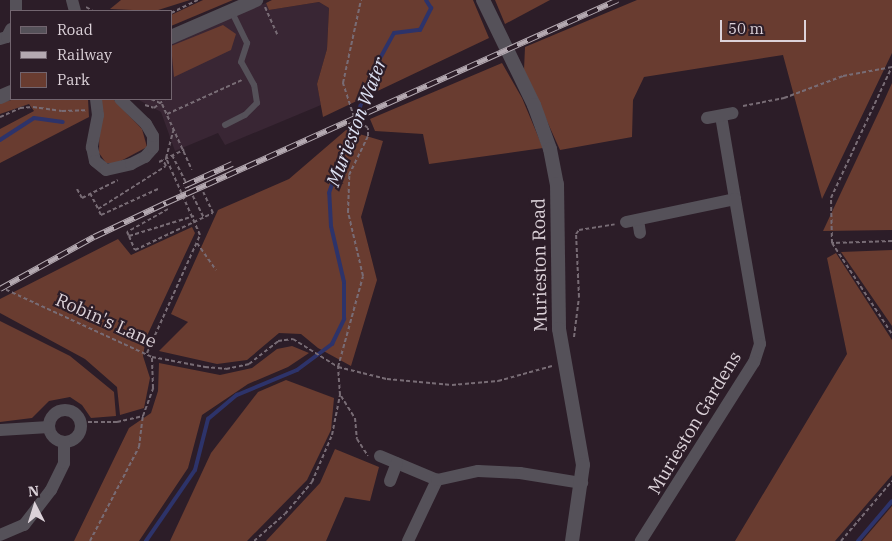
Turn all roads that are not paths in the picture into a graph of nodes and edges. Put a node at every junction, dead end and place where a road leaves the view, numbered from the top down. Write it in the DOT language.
graph roads {
  1 [pos="256,0"];
  2 [pos="483,0"];
  3 [pos="232,12"];
  4 [pos="10,31"];
  5 [pos="172,37"];
  6 [pos="0,39"];
  7 [pos="121,100"];
  8 [pos="97,103"];
  9 [pos="707,118"];
  10 [pos="225,125"];
  11 [pos="735,199"];
  12 [pos="640,234"];
  13 [pos="49,427"];
  14 [pos="0,430"];
  15 [pos="64,442"];
  16 [pos="375,457"];
  17 [pos="397,463"];
  18 [pos="437,480"];
  19 [pos="390,481"];
  20 [pos="582,483"];
  21 [pos="0,535"];
  22 [pos="408,541"];
  23 [pos="572,541"];
  24 [pos="641,541"];
  1 -- 3 [label="street"];
  2 -- 20 [label="street, Murieston Road"];
  3 -- 5 [label="street"];
  3 -- 10 [label="lane"];
  4 -- 6 [label="street"];
  7 -- 8 [label="street"];
  9 -- 11 [label="street, Murieston Gardens"];
  11 -- 12 [label="street"];
  11 -- 24 [label="street, Murieston Gardens"];
  13 -- 14 [label="street"];
  13 -- 15 [label="street"];
  13 -- 15 [label="street"];
  15 -- 21 [label="street"];
  16 -- 17 [label="street"];
  17 -- 18 [label="street"];
  17 -- 19 [label="street"];
  18 -- 20 [label="street"];
  18 -- 22 [label="street"];
  20 -- 23 [label="street, Murieston Road"];
}
